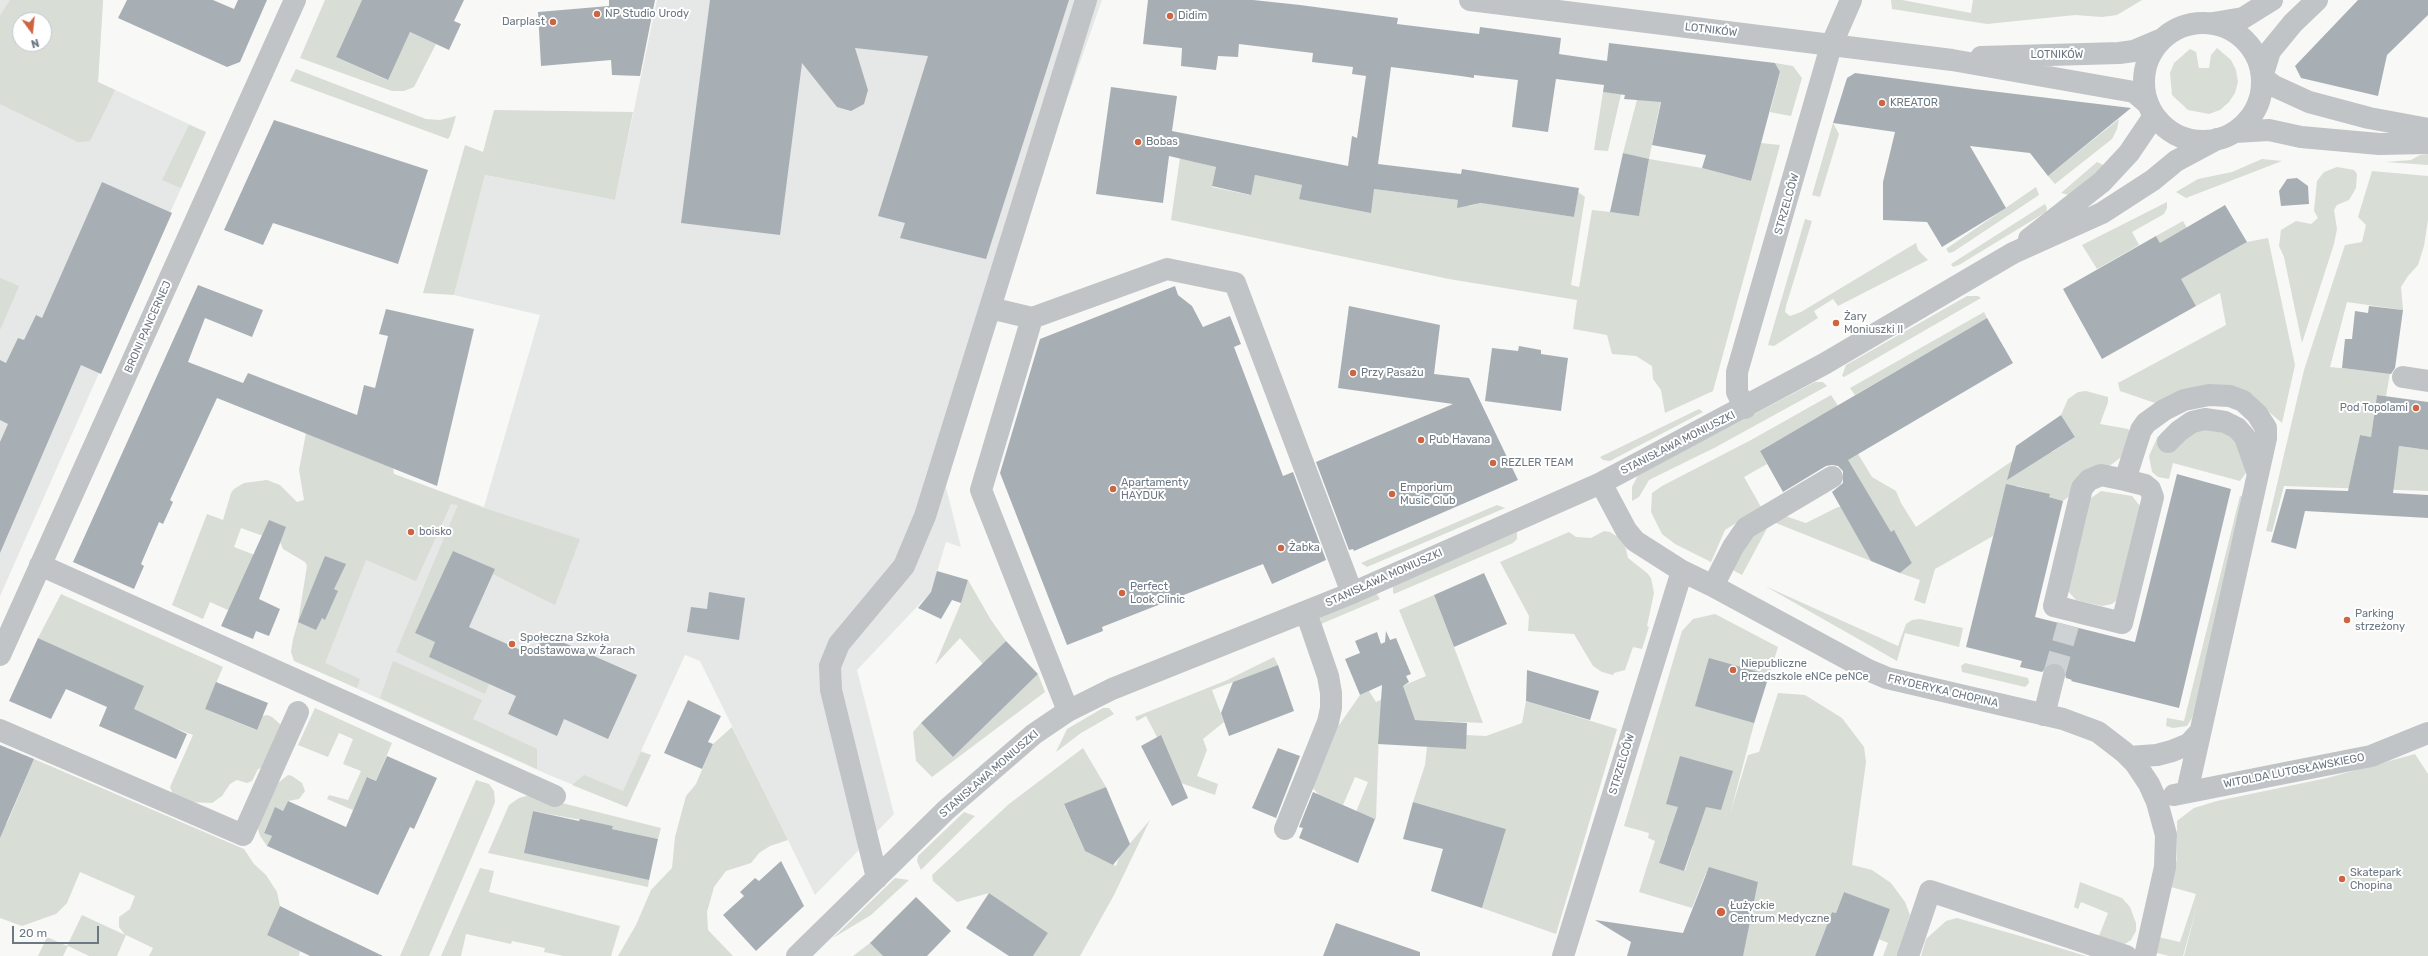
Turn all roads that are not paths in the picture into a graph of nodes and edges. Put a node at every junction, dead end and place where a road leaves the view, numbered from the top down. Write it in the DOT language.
graph roads {
  1 [pos="296,0"];
  2 [pos="1086,0"];
  3 [pos="1470,0"];
  4 [pos="1851,0"];
  5 [pos="2272,0"];
  6 [pos="2317,0"];
  7 [pos="2211,23"];
  8 [pos="2160,40"];
  9 [pos="1831,46"];
  10 [pos="1952,60"];
  11 [pos="2262,77"];
  12 [pos="2151,110"];
  13 [pos="2428,129"];
  14 [pos="2226,136"];
  15 [pos="2428,143"];
  16 [pos="2014,253"];
  17 [pos="990,308"];
  18 [pos="1032,318"];
  19 [pos="2403,377"];
  20 [pos="2428,381"];
  21 [pos="1744,408"];
  22 [pos="2168,442"];
  23 [pos="2258,474"];
  24 [pos="1832,477"];
  25 [pos="2125,480"];
  26 [pos="1601,483"];
  27 [pos="40,565"];
  28 [pos="1682,571"];
  29 [pos="1713,586"];
  30 [pos="1352,593"];
  31 [pos="1306,612"];
  32 [pos="0,655"];
  33 [pos="2054,675"];
  34 [pos="298,712"];
  35 [pos="1068,712"];
  36 [pos="2044,715"];
  37 [pos="0,730"];
  38 [pos="2199,733"];
  39 [pos="2428,733"];
  40 [pos="2129,757"];
  41 [pos="2187,792"];
  42 [pos="555,796"];
  43 [pos="2157,802"];
  44 [pos="1285,829"];
  45 [pos="877,878"];
  46 [pos="797,956"];
  47 [pos="1562,956"];
  48 [pos="1908,956"];
  49 [pos="2126,956"];
  50 [pos="2145,956"];
  1 -- 27 [label="street, BRONI PANCERNEJ"];
  2 -- 17 [label="street"];
  3 -- 9 [label="street, LOTNIKÓW"];
  4 -- 9 [label="street, STRZELCÓW"];
  5 -- 7 [label="street"];
  6 -- 11 [label="street"];
  7 -- 8 [label="street"];
  7 -- 11 [label="street"];
  8 -- 10 [label="street, LOTNIKÓW"];
  8 -- 12 [label="street"];
  9 -- 10 [label="street, LOTNIKÓW"];
  9 -- 21 [label="street, STRZELCÓW"];
  10 -- 12 [label="street, LOTNIKÓW"];
  11 -- 13 [label="street"];
  11 -- 14 [label="street"];
  12 -- 14 [label="street"];
  12 -- 16 [label="street, STANISŁAWA MONIUSZKI"];
  14 -- 15 [label="street"];
  14 -- 16 [label="street, STANISŁAWA MONIUSZKI"];
  16 -- 21 [label="street, STANISŁAWA MONIUSZKI"];
  17 -- 18 [label="street"];
  17 -- 45 [label="street"];
  18 -- 30 [label="street"];
  18 -- 35 [label="street"];
  19 -- 20 [label="street"];
  21 -- 26 [label="street, STANISŁAWA MONIUSZKI"];
  22 -- 23 [label="street"];
  23 -- 25 [label="street"];
  23 -- 38 [label="street"];
  24 -- 29 [label="street"];
  25 -- 25 [label="street"];
  26 -- 28 [label="street, FRYDERYKA CHOPINA"];
  26 -- 30 [label="street, STANISŁAWA MONIUSZKI"];
  27 -- 32 [label="street, BRONI PANCERNEJ"];
  27 -- 42 [label="street"];
  28 -- 29 [label="street, FRYDERYKA CHOPINA"];
  28 -- 47 [label="street, STRZELCÓW"];
  29 -- 36 [label="street, FRYDERYKA CHOPINA"];
  30 -- 31 [label="street, STANISŁAWA MONIUSZKI"];
  31 -- 35 [label="street, STANISŁAWA MONIUSZKI"];
  31 -- 44 [label="street"];
  33 -- 36 [label="street"];
  34 -- 37 [label="street"];
  35 -- 45 [label="street, STANISŁAWA MONIUSZKI"];
  36 -- 40 [label="street, FRYDERYKA CHOPINA"];
  38 -- 40 [label="street"];
  38 -- 41 [label="street"];
  39 -- 41 [label="street, WITOLDA LUTOSŁAWSKIEGO"];
  40 -- 43 [label="street, FRYDERYKA CHOPINA"];
  41 -- 43 [label="street, WITOLDA LUTOSŁAWSKIEGO"];
  43 -- 50 [label="street, FRYDERYKA CHOPINA"];
  45 -- 46 [label="street, STANISŁAWA MONIUSZKI"];
  48 -- 49 [label="street"];
}
